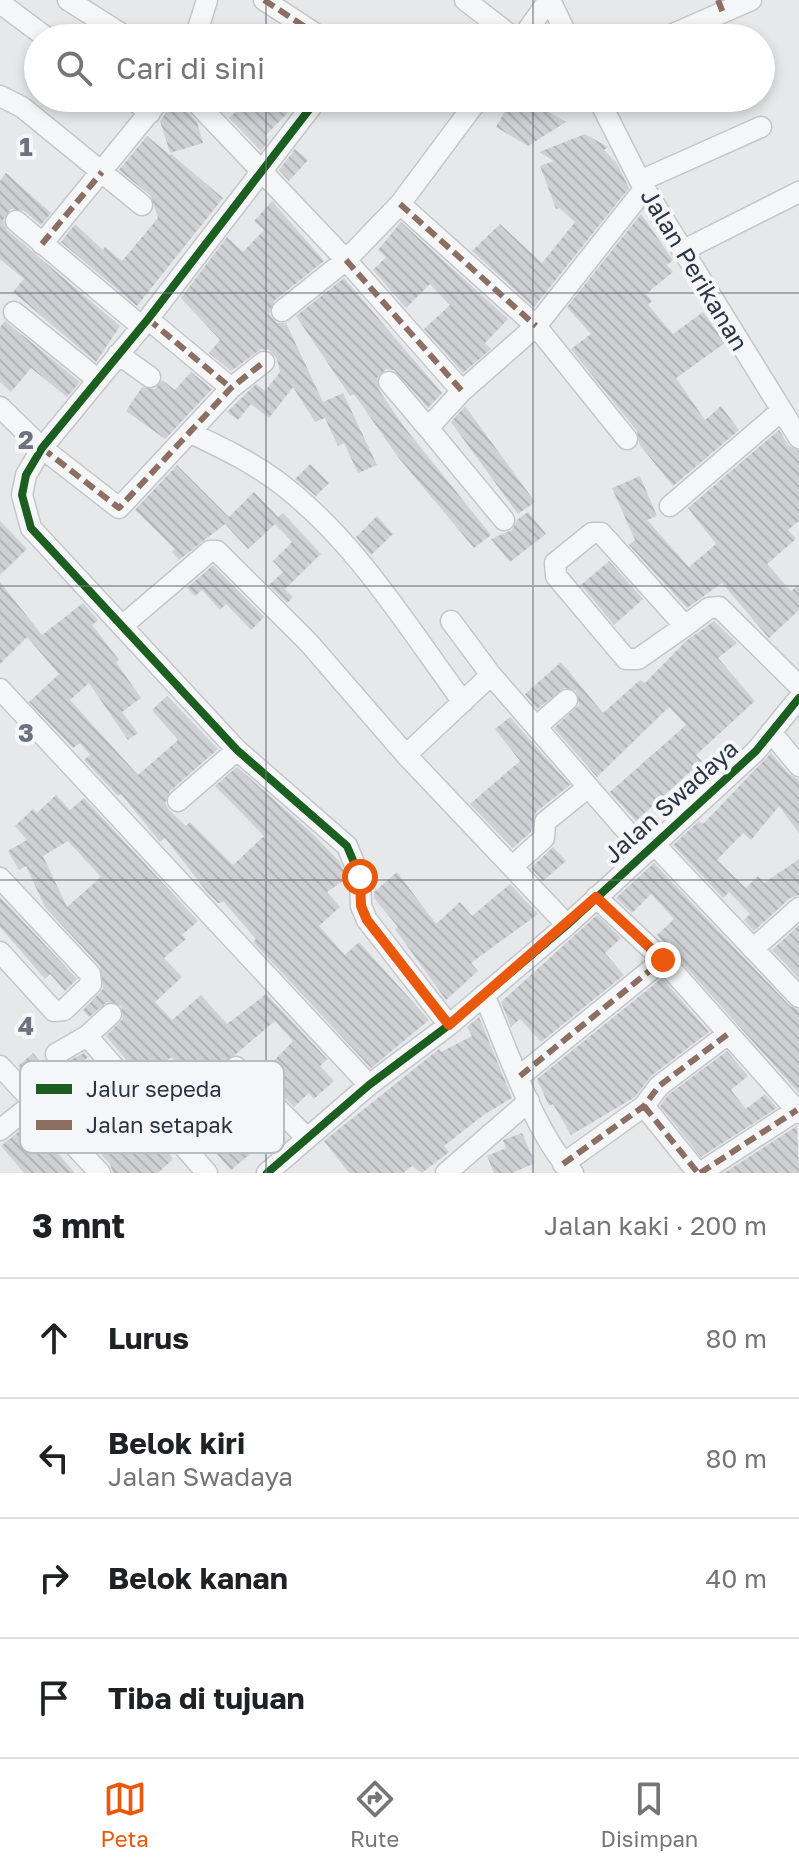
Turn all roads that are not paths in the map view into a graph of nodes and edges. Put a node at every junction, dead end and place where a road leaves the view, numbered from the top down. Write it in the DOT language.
graph roads {
  1 [pos="68,0"];
  2 [pos="207,0"];
  3 [pos="264,0"];
  4 [pos="465,0"];
  5 [pos="550,0"];
  6 [pos="751,0"];
  7 [pos="0,3"];
  8 [pos="721,6"];
  9 [pos="28,24"];
  10 [pos="106,24"];
  11 [pos="199,24"];
  12 [pos="301,24"];
  13 [pos="496,24"];
  14 [pos="532,24"];
  15 [pos="561,24"];
  16 [pos="689,24"];
  17 [pos="0,96"];
  18 [pos="24,109"];
  19 [pos="28,112"];
  20 [pos="150,112"];
  21 [pos="205,112"];
  22 [pos="308,112"];
  23 [pos="469,112"];
  24 [pos="605,112"];
  25 [pos="761,127"];
  26 [pos="102,172"];
  27 [pos="263,173"];
  28 [pos="643,184"];
  29 [pos="799,192"];
  30 [pos="400,204"];
  31 [pos="142,205"];
  32 [pos="16,221"];
  33 [pos="42,244"];
  34 [pos="682,251"];
  35 [pos="346,260"];
  36 [pos="282,311"];
  37 [pos="14,312"];
  38 [pos="144,323"];
  39 [pos="536,326"];
  40 [pos="118,354"];
  41 [pos="264,362"];
  42 [pos="150,377"];
  43 [pos="97,379"];
  44 [pos="389,382"];
  45 [pos="231,388"];
  46 [pos="462,391"];
  47 [pos="0,407"];
  48 [pos="781,411"];
  49 [pos="428,428"];
  50 [pos="191,433"];
  51 [pos="799,438"];
  52 [pos="627,439"];
  53 [pos="42,448"];
  54 [pos="670,506"];
  55 [pos="504,520"];
  56 [pos="451,621"];
  57 [pos="122,626"];
  58 [pos="685,626"];
  59 [pos="491,675"];
  60 [pos="799,686"];
  61 [pos="0,689"];
  62 [pos="799,698"];
  63 [pos="567,700"];
  64 [pos="463,702"];
  65 [pos="536,727"];
  66 [pos="771,732"];
  67 [pos="237,750"];
  68 [pos="406,755"];
  69 [pos="799,766"];
  70 [pos="587,788"];
  71 [pos="178,801"];
  72 [pos="649,847"];
  73 [pos="514,865"];
  74 [pos="0,878"];
  75 [pos="596,897"];
  76 [pos="799,908"];
  77 [pos="567,925"];
  78 [pos="753,949"];
  79 [pos="0,952"];
  80 [pos="663,960"];
  81 [pos="484,995"];
  82 [pos="799,997"];
  83 [pos="111,1014"];
  84 [pos="449,1025"];
  85 [pos="728,1034"];
  86 [pos="87,1036"];
  87 [pos="56,1054"];
  88 [pos="109,1061"];
  89 [pos="0,1066"];
  90 [pos="520,1076"];
  91 [pos="369,1085"];
  92 [pos="20,1088"];
  93 [pos="529,1101"];
  94 [pos="644,1106"];
  95 [pos="798,1111"];
  96 [pos="20,1114"];
  97 [pos="284,1115"];
  98 [pos="0,1130"];
  99 [pos="307,1138"];
  100 [pos="79,1153"];
  101 [pos="189,1153"];
  102 [pos="568,1168"];
  103 [pos="96,1172"];
  104 [pos="207,1173"];
  105 [pos="267,1173"];
  106 [pos="446,1173"];
  107 [pos="699,1173"];
  1 -- 10 [label="street"];
  2 -- 11 [label="street"];
  3 -- 12 [label="street"];
  4 -- 13 [label="street"];
  5 -- 14 [label="street"];
  5 -- 15 [label="street"];
  6 -- 8 [label="street"];
  7 -- 9 [label="street"];
  8 -- 16 [label="street"];
  17 -- 18 [label="street"];
  19 -- 26 [label="street"];
  20 -- 26 [label="street"];
  21 -- 27 [label="street"];
  22 -- 27 [label="street"];
  23 -- 30 [label="street"];
  24 -- 28 [label="street, Jalan Perikanan"];
  25 -- 28 [label="street"];
  26 -- 31 [label="street"];
  26 -- 33 [label="street"];
  27 -- 35 [label="street"];
  27 -- 38 [label="street"];
  28 -- 34 [label="street, Jalan Perikanan"];
  28 -- 39 [label="street"];
  29 -- 34 [label="street"];
  30 -- 35 [label="street"];
  30 -- 39 [label="street"];
  32 -- 33 [label="street"];
  33 -- 38 [label="street"];
  34 -- 48 [label="street, Jalan Perikanan"];
  35 -- 36 [label="street"];
  35 -- 46 [label="street"];
  37 -- 43 [label="street"];
  38 -- 40 [label="street"];
  38 -- 45 [label="street"];
  39 -- 46 [label="street"];
  39 -- 52 [label="street"];
  40 -- 42 [label="street"];
  40 -- 43 [label="street"];
  41 -- 45 [label="street"];
  43 -- 53 [label="street"];
  44 -- 49 [label="street"];
  45 -- 50 [label="street"];
  46 -- 49 [label="street"];
  47 -- 53 [label="street"];
  48 -- 51 [label="street, Jalan Perikanan"];
  48 -- 54 [label="street"];
  49 -- 55 [label="street"];
  50 -- 53 [label="street"];
  50 -- 64 [label="street"];
  53 -- 57 [label="street"];
  56 -- 59 [label="street"];
  57 -- 67 [label="street"];
  57 -- 68 [label="street"];
  58 -- 58 [label="street"];
  58 -- 60 [label="street"];
  59 -- 64 [label="street"];
  59 -- 65 [label="street"];
  61 -- 91 [label="street"];
  62 -- 66 [label="street, Jalan Swadaya"];
  63 -- 65 [label="street"];
  64 -- 68 [label="street"];
  65 -- 70 [label="street"];
  66 -- 69 [label="street"];
  66 -- 72 [label="street, Jalan Swadaya"];
  67 -- 71 [label="street"];
  67 -- 84 [label="street"];
  68 -- 73 [label="street"];
  70 -- 72 [label="street"];
  70 -- 73 [label="street"];
  72 -- 75 [label="street, Jalan Swadaya"];
  72 -- 78 [label="street"];
  73 -- 77 [label="street"];
  74 -- 79 [label="street"];
  75 -- 77 [label="street, Jalan Swadaya"];
  75 -- 80 [label="street"];
  76 -- 78 [label="street"];
  77 -- 81 [label="street, Jalan Swadaya"];
  78 -- 82 [label="street"];
  80 -- 85 [label="street"];
  80 -- 90 [label="street"];
  81 -- 84 [label="street, Jalan Swadaya"];
  81 -- 90 [label="street"];
  83 -- 86 [label="street"];
  84 -- 91 [label="street, Jalan Swadaya"];
  85 -- 94 [label="street"];
  85 -- 95 [label="street"];
  86 -- 87 [label="street"];
  86 -- 88 [label="street"];
  89 -- 92 [label="street"];
  90 -- 93 [label="street"];
  91 -- 99 [label="street, Jalan Swadaya"];
  93 -- 102 [label="street"];
  93 -- 106 [label="street"];
  94 -- 102 [label="street"];
  94 -- 107 [label="street"];
  95 -- 107 [label="street"];
  96 -- 98 [label="street"];
  97 -- 99 [label="street"];
  99 -- 105 [label="street, Jalan Swadaya"];
  100 -- 103 [label="street"];
  101 -- 104 [label="street"];
}
